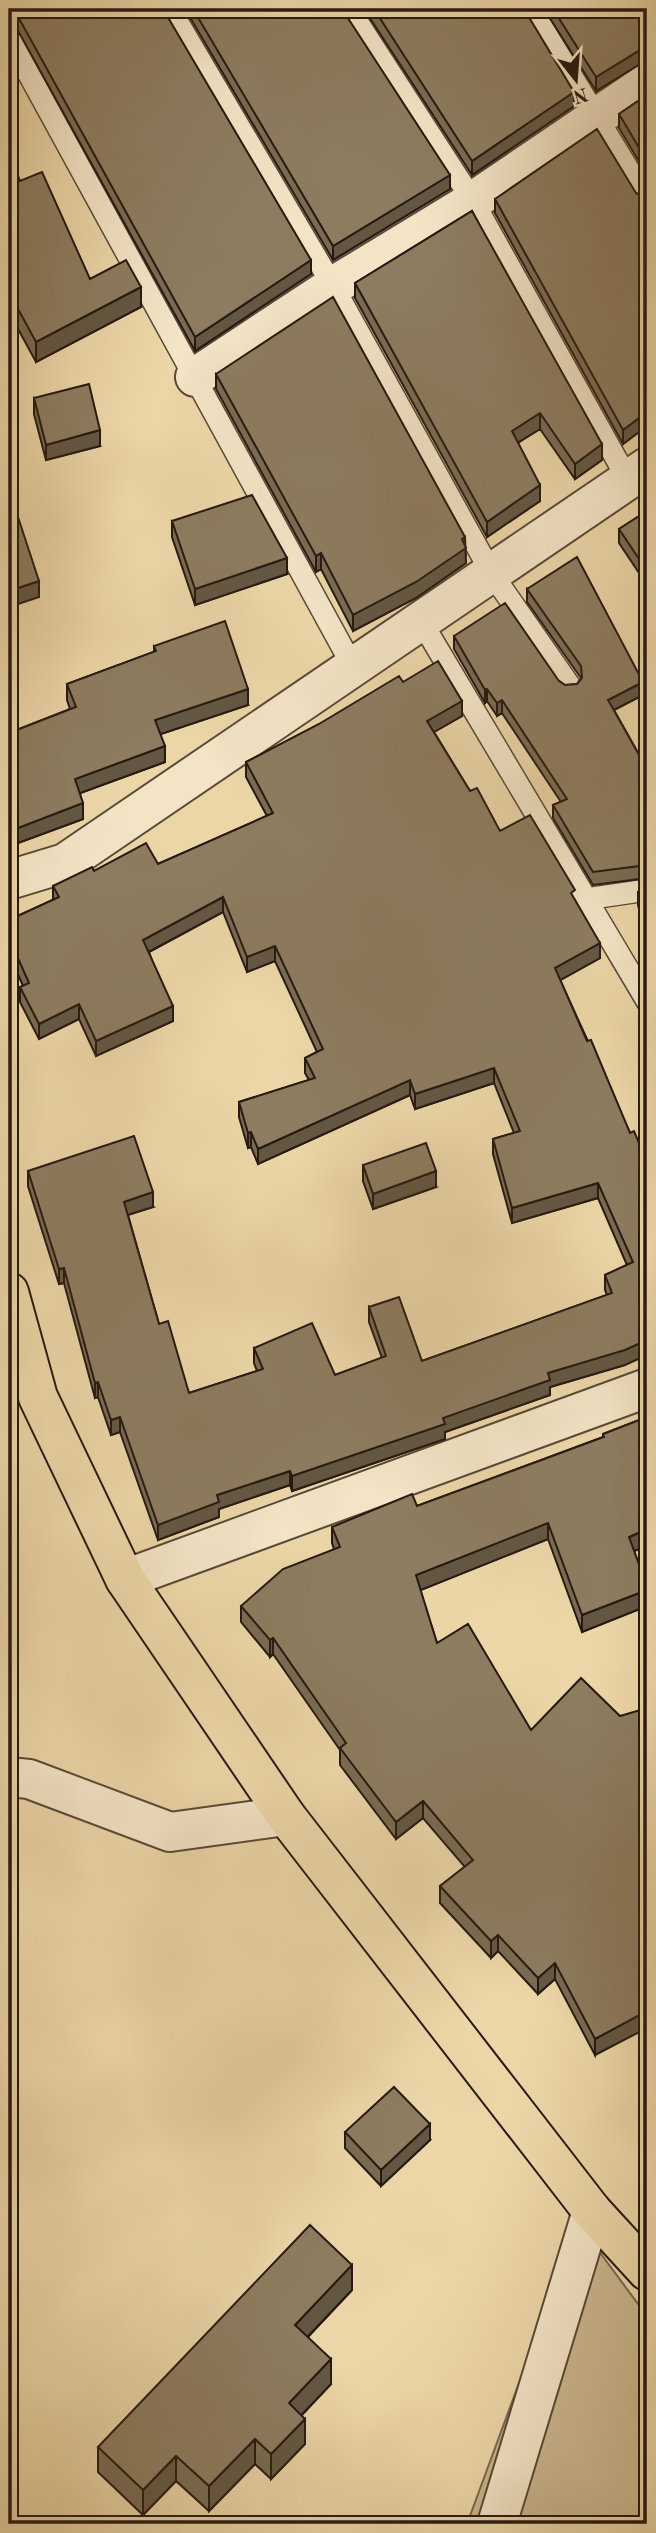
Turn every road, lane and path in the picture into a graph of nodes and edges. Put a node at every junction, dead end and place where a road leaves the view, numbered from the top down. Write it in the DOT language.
graph roads {
  1 [pos="170,9"];
  2 [pos="349,9"];
  3 [pos="531,9"];
  4 [pos="9,38"];
  5 [pos="647,83"];
  6 [pos="596,118"];
  7 [pos="473,201"];
  8 [pos="647,201"];
  9 [pos="334,286"];
  10 [pos="195,377"];
  11 [pos="638,473"];
  12 [pos="492,574"];
  13 [pos="421,621"];
  14 [pos="352,665"];
  15 [pos="570,686"];
  16 [pos="9,880"];
  17 [pos="647,890"];
  18 [pos="586,899"];
  19 [pos="647,1001"];
  20 [pos="9,1292"];
  21 [pos="647,1388"];
  22 [pos="125,1579"];
  23 [pos="9,1777"];
  24 [pos="286,1816"];
  25 [pos="592,2211"];
  26 [pos="647,2270"];
  27 [pos="497,2524"];
  1 -- 9 [label="lane"];
  2 -- 7 [label="lane"];
  3 -- 6 [label="lane"];
  4 -- 10 [label="lane"];
  5 -- 6 [label="street"];
  6 -- 7 [label="street"];
  6 -- 8 [label="lane"];
  7 -- 9 [label="street"];
  7 -- 11 [label="lane"];
  9 -- 10 [label="street"];
  9 -- 12 [label="lane"];
  10 -- 14 [label="lane"];
  11 -- 12 [label="street"];
  12 -- 13 [label="street"];
  12 -- 15 [label="lane"];
  13 -- 14 [label="street"];
  13 -- 18 [label="lane"];
  14 -- 16 [label="street"];
  17 -- 18 [label="lane"];
  18 -- 19 [label="lane"];
  20 -- 22 [label="main road"];
  21 -- 22 [label="street"];
  22 -- 24 [label="main road"];
  23 -- 24 [label="street"];
  24 -- 25 [label="main road"];
  25 -- 26 [label="main road"];
  25 -- 27 [label="street"];
}
